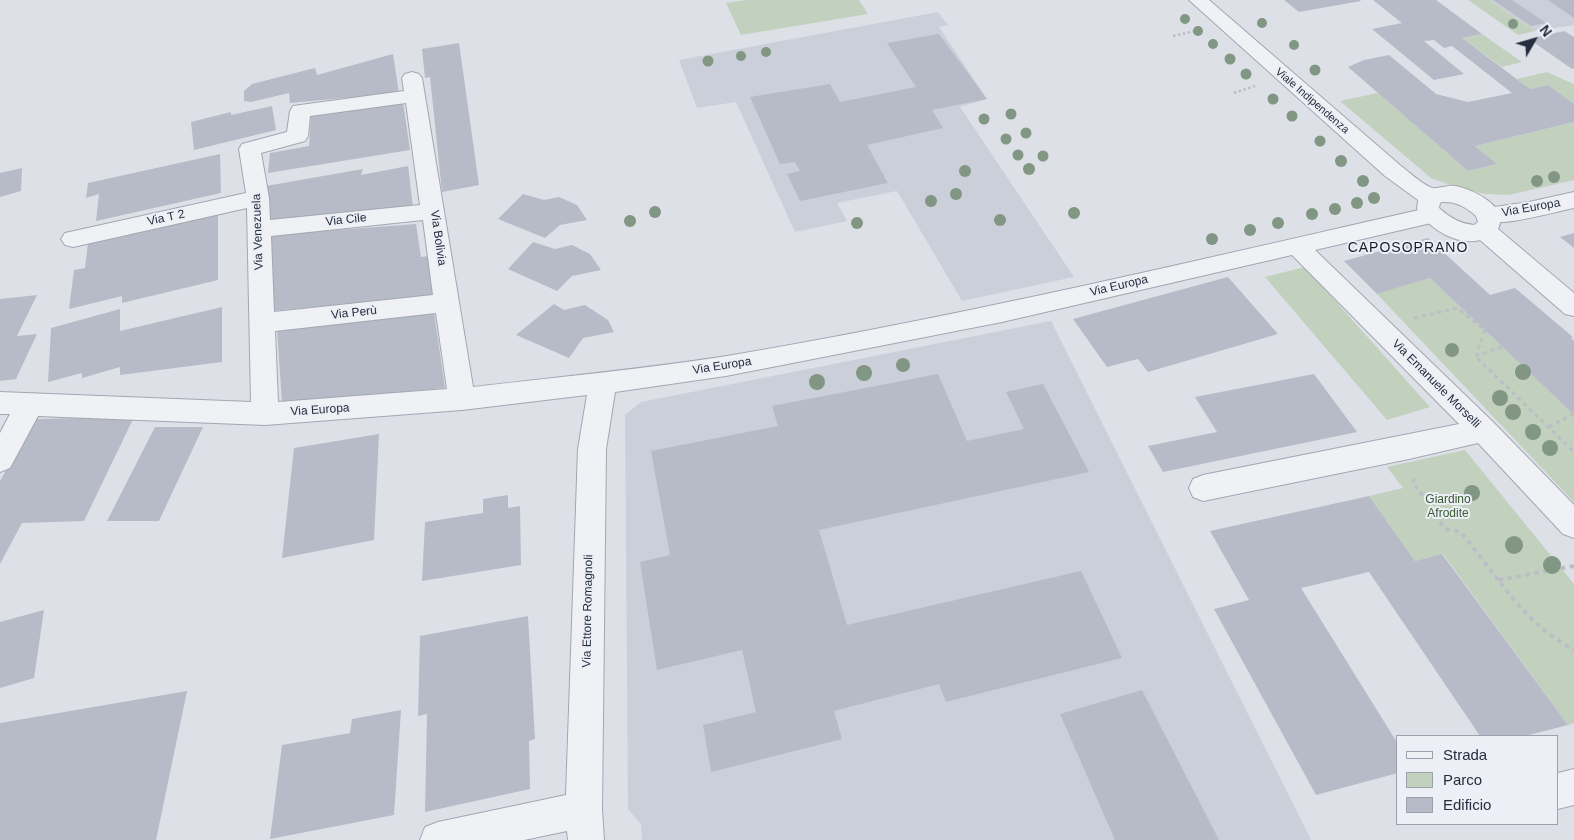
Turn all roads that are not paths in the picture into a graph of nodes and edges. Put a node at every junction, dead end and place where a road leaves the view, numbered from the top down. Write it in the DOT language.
graph roads {
  1 [pos="1198,0"];
  2 [pos="413,87"];
  3 [pos="258,198"];
  4 [pos="1574,200"];
  5 [pos="1431,206"];
  6 [pos="434,211"];
  7 [pos="1486,222"];
  8 [pos="259,229"];
  9 [pos="73,239"];
  10 [pos="1296,245"];
  11 [pos="447,304"];
  12 [pos="1574,307"];
  13 [pos="262,323"];
  14 [pos="603,383"];
  15 [pos="462,399"];
  16 [pos="0,403"];
  17 [pos="29,406"];
  18 [pos="265,414"];
  19 [pos="1483,430"];
  20 [pos="0,460"];
  21 [pos="1203,488"];
  22 [pos="1574,525"];
  23 [pos="1574,787"];
  24 [pos="1559,791"];
  25 [pos="585,825"];
  26 [pos="438,840"];
  1 -- 5 [label="street, Viale Indipendenza"];
  2 -- 3 [label="street, Via Venezuela"];
  2 -- 6 [label="street, Via Bolivia"];
  3 -- 8 [label="street, Via Venezuela"];
  3 -- 9 [label="street, Via T 2"];
  4 -- 7 [label="street, Via Europa"];
  5 -- 7 [label="street"];
  5 -- 7 [label="street"];
  5 -- 10 [label="street, Via Europa"];
  6 -- 8 [label="street, Via Cile"];
  6 -- 11 [label="street, Via Bolivia"];
  7 -- 12 [label="street"];
  8 -- 13 [label="street, Via Venezuela"];
  10 -- 14 [label="street, Via Europa"];
  10 -- 19 [label="street, Via Emanuele Morselli"];
  11 -- 13 [label="street, Via Perù"];
  11 -- 15 [label="street, Via Bolivia"];
  13 -- 18 [label="street, Via Venezuela"];
  14 -- 15 [label="street, Via Europa"];
  14 -- 25 [label="street, Via Ettore Romagnoli"];
  15 -- 18 [label="street, Via Europa"];
  16 -- 17 [label="street, Via Europa"];
  17 -- 18 [label="street, Via Europa"];
  17 -- 20 [label="street"];
  19 -- 21 [label="street"];
  19 -- 22 [label="street, Via Emanuele Morselli"];
  23 -- 24 [label="street"];
  25 -- 26 [label="street"];
}
